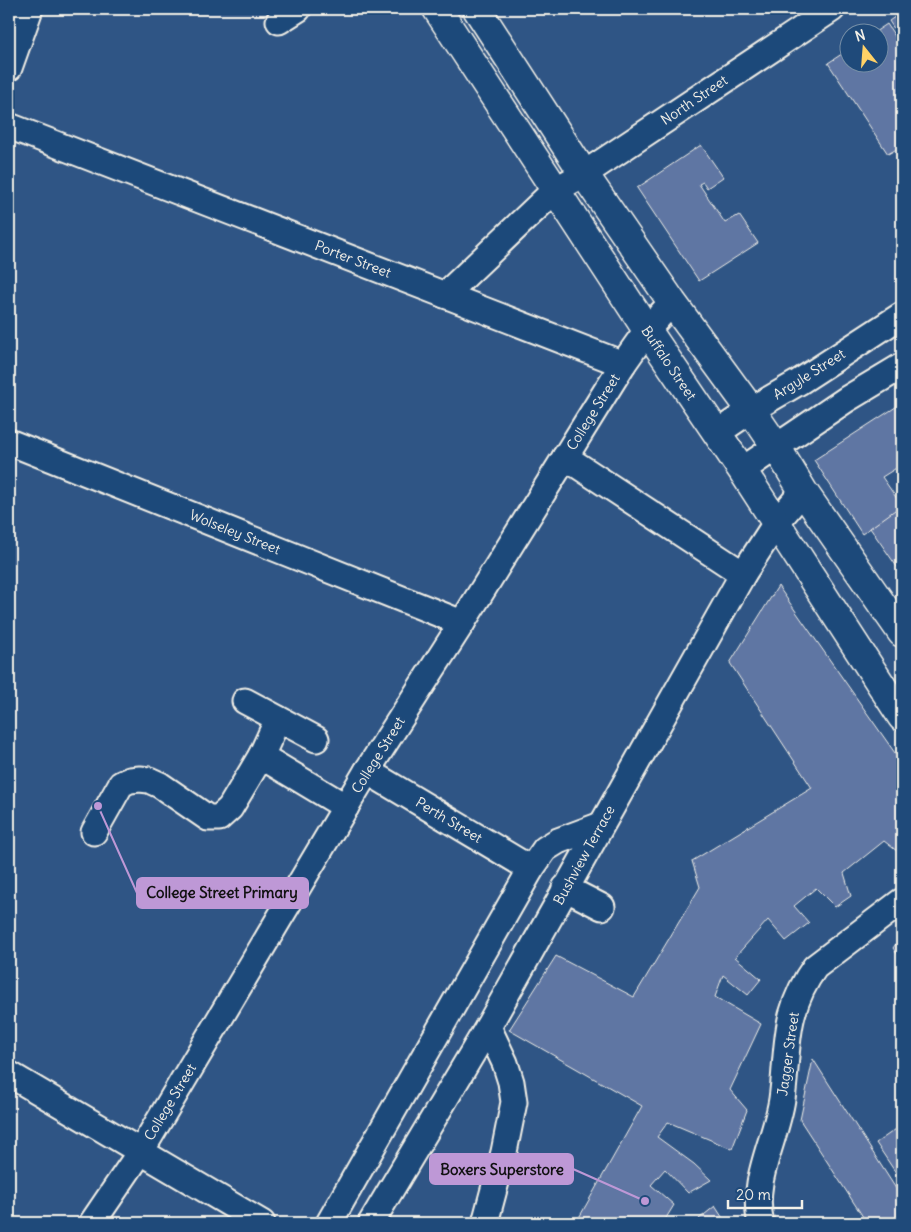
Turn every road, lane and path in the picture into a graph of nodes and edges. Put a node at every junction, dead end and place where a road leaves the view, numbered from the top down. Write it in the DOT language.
graph roads {
  1 [pos="30,9"];
  2 [pos="437,9"];
  3 [pos="477,9"];
  4 [pos="832,9"];
  5 [pos="9,68"];
  6 [pos="9,126"];
  7 [pos="584,174"];
  8 [pos="555,190"];
  9 [pos="445,295"];
  10 [pos="672,302"];
  11 [pos="902,315"];
  12 [pos="646,330"];
  13 [pos="623,364"];
  14 [pos="902,366"];
  15 [pos="751,410"];
  16 [pos="717,433"];
  17 [pos="9,442"];
  18 [pos="777,448"];
  19 [pos="565,457"];
  20 [pos="742,470"];
  21 [pos="803,491"];
  22 [pos="776,523"];
  23 [pos="743,574"];
  24 [pos="462,623"];
  25 [pos="902,633"];
  26 [pos="245,701"];
  27 [pos="902,717"];
  28 [pos="278,719"];
  29 [pos="316,739"];
  30 [pos="261,756"];
  31 [pos="367,770"];
  32 [pos="346,807"];
  33 [pos="601,825"];
  34 [pos="94,832"];
  35 [pos="532,869"];
  36 [pos="566,888"];
  37 [pos="902,902"];
  38 [pos="602,907"];
  39 [pos="488,1027"];
  40 [pos="9,1074"];
  41 [pos="141,1151"];
  42 [pos="92,1223"];
  43 [pos="262,1223"];
  44 [pos="329,1223"];
  45 [pos="371,1223"];
  46 [pos="485,1223"];
  47 [pos="761,1223"];
  1 -- 5 [label="street"];
  2 -- 8 [label="main road, Buffalo Street"];
  3 -- 7 [label="main road"];
  4 -- 7 [label="street, North Street"];
  6 -- 9 [label="street, Porter Street"];
  7 -- 8 [label="street, North Street"];
  7 -- 10 [label="main road"];
  8 -- 9 [label="street, North Street"];
  8 -- 12 [label="main road, Buffalo Street"];
  9 -- 13 [label="street, Porter Street"];
  10 -- 12 [label="street"];
  10 -- 15 [label="main road"];
  11 -- 15 [label="street, Argyle Street"];
  12 -- 13 [label="street"];
  12 -- 16 [label="main road, Buffalo Street"];
  13 -- 19 [label="street, College Street"];
  14 -- 18 [label="street"];
  15 -- 16 [label="street, Argyle Street"];
  15 -- 18 [label="main road"];
  16 -- 20 [label="main road, Buffalo Street"];
  17 -- 24 [label="street, Wolseley Street"];
  18 -- 20 [label="street"];
  18 -- 21 [label="main road"];
  19 -- 23 [label="street"];
  19 -- 24 [label="street, College Street"];
  20 -- 22 [label="main road, Buffalo Street"];
  21 -- 22 [label="street, Bushview Terrace"];
  21 -- 25 [label="main road"];
  22 -- 23 [label="street, Bushview Terrace"];
  22 -- 27 [label="main road, Buffalo Street"];
  23 -- 33 [label="street, Bushview Terrace"];
  24 -- 31 [label="street, College Street"];
  26 -- 28 [label="street"];
  28 -- 29 [label="street"];
  28 -- 30 [label="street"];
  30 -- 32 [label="street"];
  30 -- 34 [label="street"];
  31 -- 32 [label="street, College Street"];
  31 -- 35 [label="street, Perth Street"];
  32 -- 41 [label="street, College Street"];
  33 -- 35 [label="street"];
  33 -- 36 [label="street, Bushview Terrace"];
  35 -- 44 [label="street"];
  36 -- 38 [label="street"];
  36 -- 39 [label="street, Bushview Terrace"];
  37 -- 47 [label="street, Jagger Street"];
  39 -- 45 [label="street, Bushview Terrace"];
  39 -- 46 [label="street"];
  40 -- 41 [label="street"];
  41 -- 42 [label="street, College Street"];
  41 -- 43 [label="street"];
}
